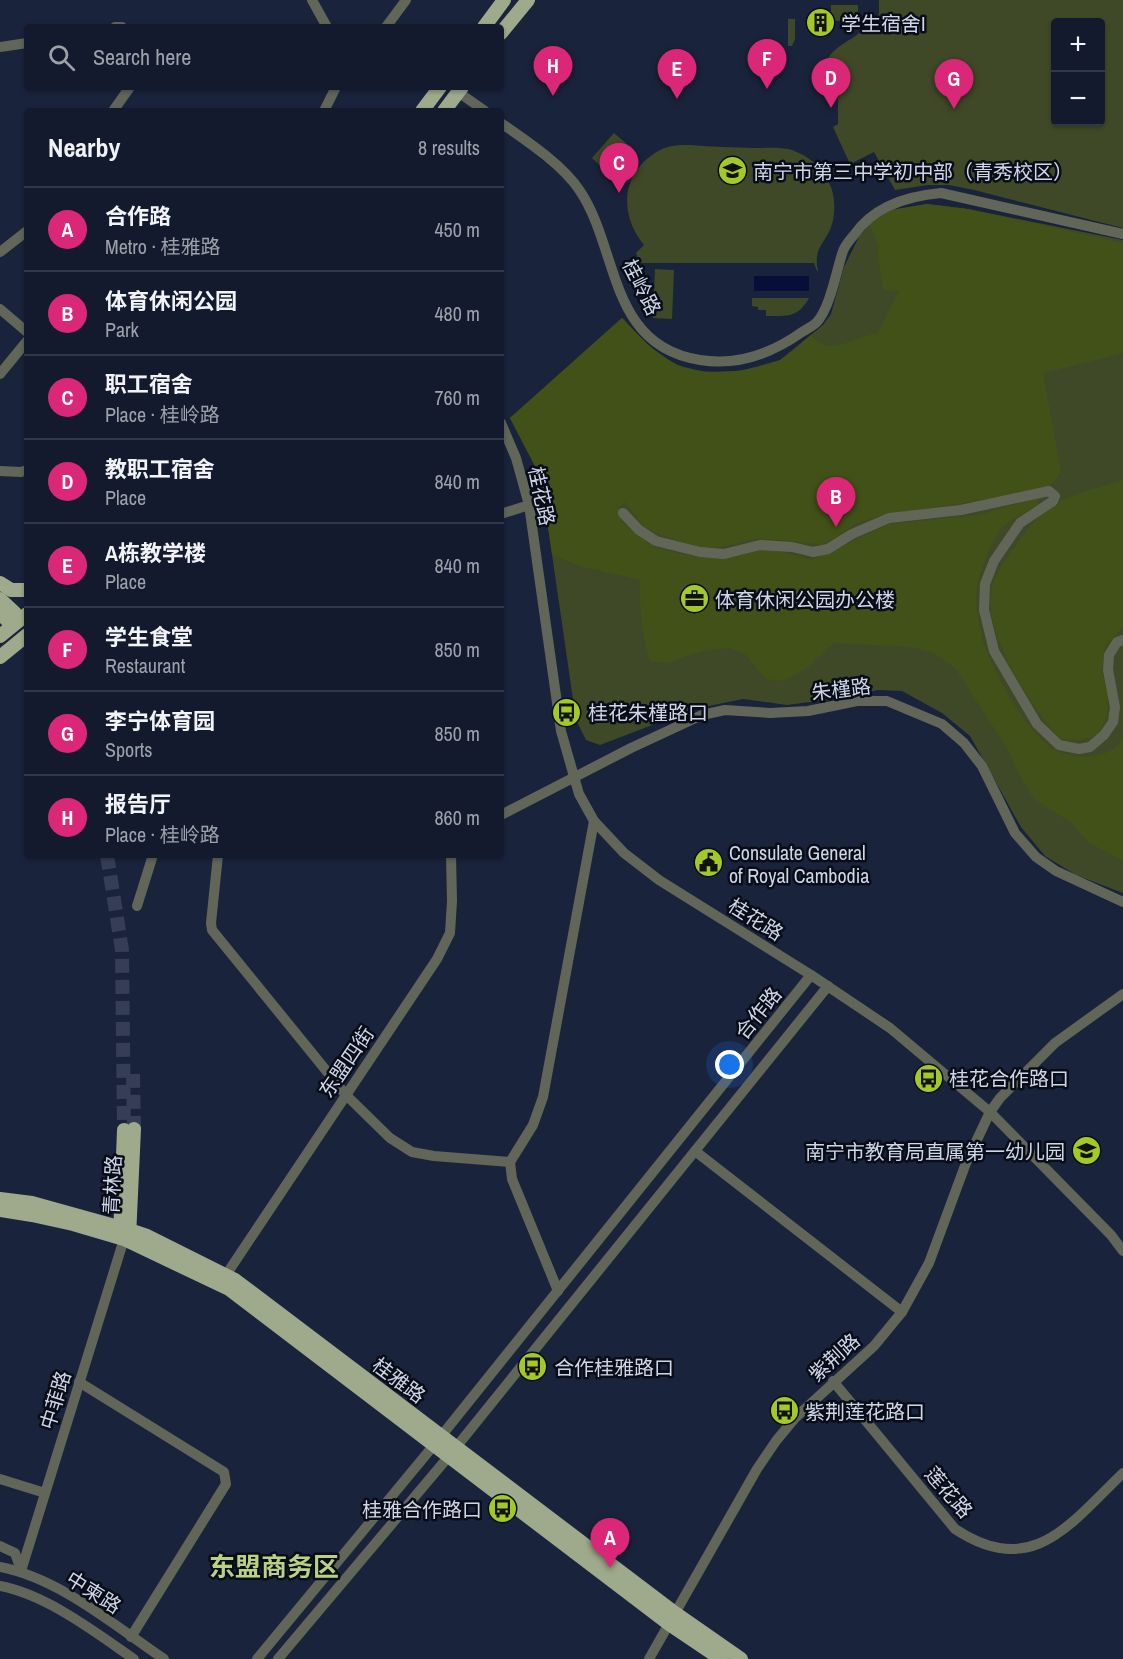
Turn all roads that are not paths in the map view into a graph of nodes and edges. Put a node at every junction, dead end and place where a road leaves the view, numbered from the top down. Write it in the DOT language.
graph roads {
  1 [pos="312,0"];
  2 [pos="406,0"];
  3 [pos="504,0"];
  4 [pos="528,0"];
  5 [pos="325,24"];
  6 [pos="388,24"];
  7 [pos="486,24"];
  8 [pos="504,29"];
  9 [pos="24,44"];
  10 [pos="0,48"];
  11 [pos="128,90"];
  12 [pos="334,90"];
  13 [pos="438,90"];
  14 [pos="459,90"];
  15 [pos="461,90"];
  16 [pos="115,108"];
  17 [pos="326,108"];
  18 [pos="424,108"];
  19 [pos="446,108"];
  20 [pos="482,108"];
  21 [pos="504,125"];
  22 [pos="24,233"];
  23 [pos="1123,234"];
  24 [pos="0,252"];
  25 [pos="0,309"];
  26 [pos="24,329"];
  27 [pos="24,345"];
  28 [pos="0,374"];
  29 [pos="504,430"];
  30 [pos="0,471"];
  31 [pos="24,471"];
  32 [pos="529,505"];
  33 [pos="504,513"];
  34 [pos="623,513"];
  35 [pos="0,583"];
  36 [pos="24,590"];
  37 [pos="0,599"];
  38 [pos="12,615"];
  39 [pos="0,636"];
  40 [pos="24,637"];
  41 [pos="1123,640"];
  42 [pos="0,657"];
  43 [pos="574,777"];
  44 [pos="504,813"];
  45 [pos="594,821"];
  46 [pos="152,858"];
  47 [pos="218,858"];
  48 [pos="451,858"];
  49 [pos="1123,902"];
  50 [pos="137,906"];
  51 [pos="812,975"];
  52 [pos="828,986"];
  53 [pos="1123,994"];
  54 [pos="346,1095"];
  55 [pos="990,1112"];
  56 [pos="129,1130"];
  57 [pos="695,1151"];
  58 [pos="510,1162"];
  59 [pos="0,1199"];
  60 [pos="0,1210"];
  61 [pos="124,1235"];
  62 [pos="1123,1251"];
  63 [pos="226,1275"];
  64 [pos="558,1291"];
  65 [pos="902,1312"];
  66 [pos="833,1382"];
  67 [pos="80,1383"];
  68 [pos="437,1440"];
  69 [pos="452,1451"];
  70 [pos="1123,1473"];
  71 [pos="0,1479"];
  72 [pos="45,1493"];
  73 [pos="0,1546"];
  74 [pos="0,1567"];
  75 [pos="21,1571"];
  76 [pos="0,1586"];
  77 [pos="672,1618"];
  78 [pos="131,1637"];
  79 [pos="134,1659"];
  80 [pos="164,1659"];
  81 [pos="257,1659"];
  82 [pos="278,1659"];
  83 [pos="649,1659"];
  84 [pos="721,1659"];
  85 [pos="741,1659"];
  1 -- 5 [label="street"];
  2 -- 6 [label="street"];
  3 -- 7 [label="main road"];
  4 -- 8 [label="main road"];
  9 -- 10 [label="street"];
  11 -- 16 [label="street"];
  12 -- 17 [label="street"];
  13 -- 18 [label="main road"];
  14 -- 19 [label="main road"];
  15 -- 20 [label="street"];
  21 -- 23 [label="street, 桂岭路"];
  22 -- 24 [label="street"];
  25 -- 26 [label="street"];
  27 -- 28 [label="street"];
  29 -- 32 [label="street, 桂花路"];
  30 -- 31 [label="street"];
  32 -- 33 [label="street"];
  32 -- 43 [label="street, 桂花路"];
  34 -- 41 [label="street"];
  35 -- 36 [label="main road"];
  37 -- 38 [label="main road"];
  38 -- 39 [label="main road"];
  40 -- 42 [label="main road"];
  43 -- 44 [label="street, 朱槿路"];
  43 -- 45 [label="street, 桂花路"];
  43 -- 49 [label="street, 朱槿路"];
  45 -- 51 [label="street, 桂花路"];
  45 -- 58 [label="street"];
  46 -- 50 [label="street"];
  47 -- 54 [label="street"];
  48 -- 54 [label="street, 东盟四街"];
  51 -- 52 [label="street, 桂花路"];
  51 -- 64 [label="street, 合作路"];
  52 -- 55 [label="street, 桂花路"];
  52 -- 57 [label="street"];
  53 -- 55 [label="street"];
  54 -- 58 [label="street"];
  54 -- 63 [label="street, 东盟四街"];
  55 -- 62 [label="street, 桂花路"];
  55 -- 65 [label="street, 紫荆路"];
  56 -- 61 [label="main road, 青林路"];
  57 -- 65 [label="street"];
  57 -- 69 [label="street"];
  58 -- 64 [label="street"];
  59 -- 61 [label="main road, 桂雅路"];
  60 -- 61 [label="main road, 桂雅路"];
  61 -- 63 [label="main road, 桂雅路"];
  61 -- 67 [label="street, 中菲路"];
  61 -- 68 [label="main road, 桂雅路"];
  63 -- 68 [label="main road, 桂雅路"];
  64 -- 68 [label="street, 合作路"];
  65 -- 66 [label="street, 紫荆路"];
  66 -- 70 [label="street, 莲花路"];
  66 -- 77 [label="street, 紫荆路"];
  67 -- 72 [label="street, 中菲路"];
  67 -- 78 [label="street"];
  68 -- 69 [label="main road, 桂雅路"];
  68 -- 81 [label="street, 合作路"];
  69 -- 77 [label="main road, 桂雅路"];
  69 -- 82 [label="street"];
  71 -- 72 [label="street"];
  72 -- 75 [label="street, 中菲路"];
  73 -- 75 [label="street"];
  74 -- 75 [label="street, 中柬路"];
  75 -- 78 [label="street, 中柬路"];
  76 -- 79 [label="street, 中柬路"];
  77 -- 83 [label="street, 紫荆路"];
  77 -- 84 [label="main road, 桂雅路"];
  77 -- 85 [label="main road, 桂雅路"];
  78 -- 80 [label="street, 中柬路"];
}
